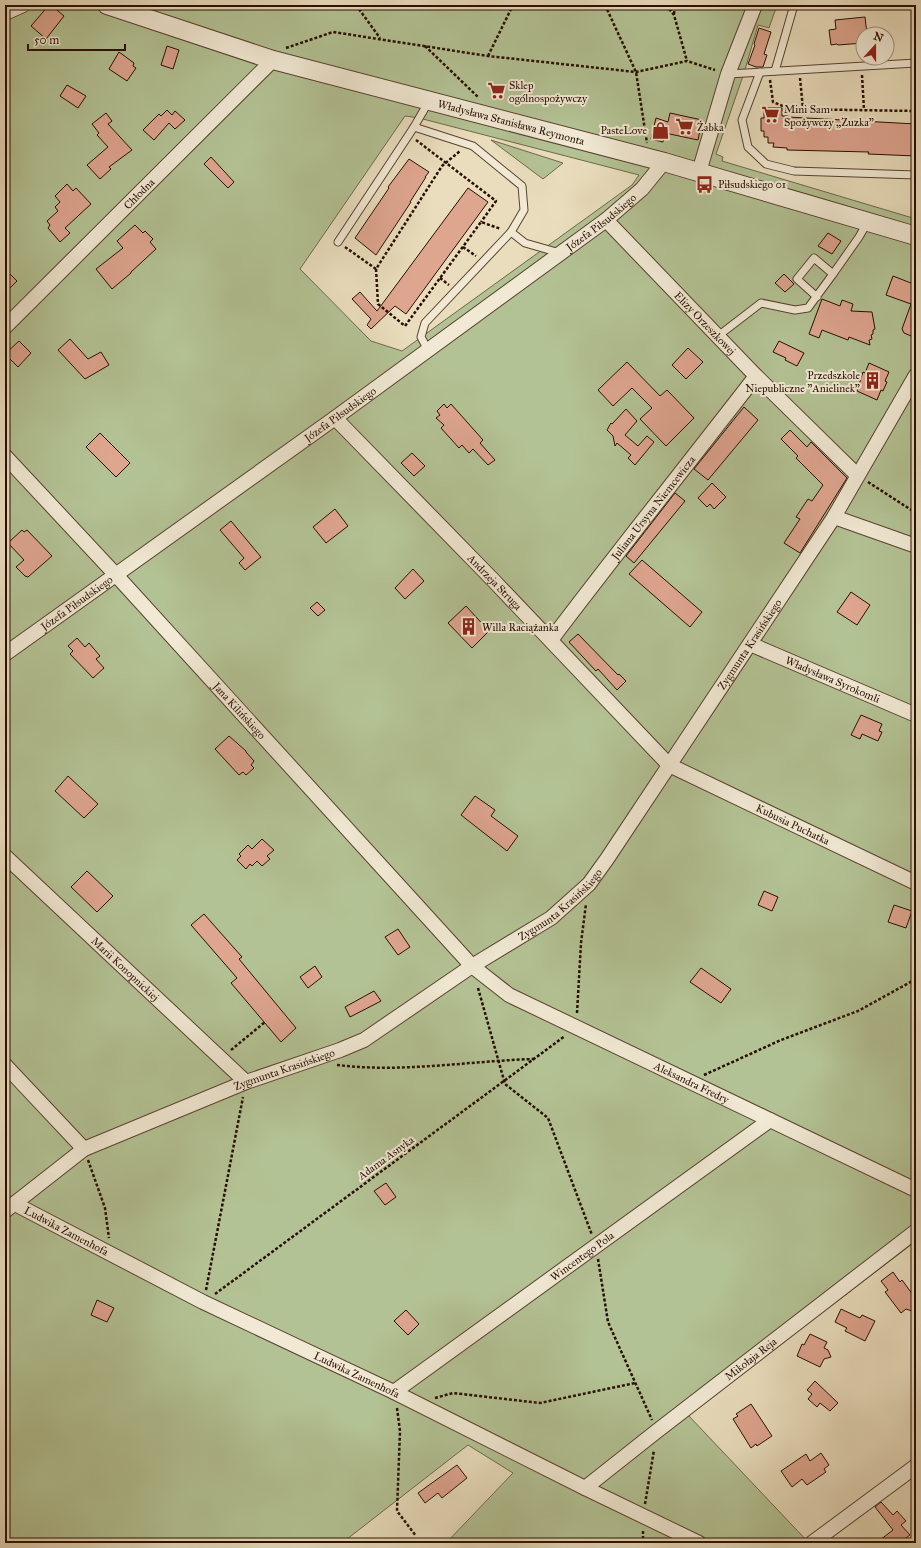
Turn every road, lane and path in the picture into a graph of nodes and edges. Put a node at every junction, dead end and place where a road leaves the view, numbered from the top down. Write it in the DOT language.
graph roads {
  1 [pos="23,5"];
  2 [pos="107,5"];
  3 [pos="356,5"];
  4 [pos="513,5"];
  5 [pos="604,5"];
  6 [pos="666,5"];
  7 [pos="675,5"];
  8 [pos="755,5"];
  9 [pos="794,5"];
  10 [pos="5,13"];
  11 [pos="674,15"];
  12 [pos="380,39"];
  13 [pos="425,46"];
  14 [pos="276,55"];
  15 [pos="488,56"];
  16 [pos="687,61"];
  17 [pos="916,63"];
  18 [pos="895,64"];
  19 [pos="861,66"];
  20 [pos="799,70"];
  21 [pos="772,71"];
  22 [pos="636,72"];
  23 [pos="760,72"];
  24 [pos="728,74"];
  25 [pos="480,100"];
  26 [pos="429,101"];
  27 [pos="804,109"];
  28 [pos="864,110"];
  29 [pos="916,111"];
  30 [pos="414,127"];
  31 [pos="409,135"];
  32 [pos="469,145"];
  33 [pos="648,148"];
  34 [pos="446,162"];
  35 [pos="664,162"];
  36 [pos="699,172"];
  37 [pos="916,175"];
  38 [pos="606,220"];
  39 [pos="481,222"];
  40 [pos="868,222"];
  41 [pos="511,232"];
  42 [pos="916,236"];
  43 [pos="338,242"];
  44 [pos="463,247"];
  45 [pos="560,253"];
  46 [pos="483,261"];
  47 [pos="376,269"];
  48 [pos="833,274"];
  49 [pos="817,297"];
  50 [pos="5,327"];
  51 [pos="718,336"];
  52 [pos="428,350"];
  53 [pos="916,375"];
  54 [pos="756,376"];
  55 [pos="909,399"];
  56 [pos="335,418"];
  57 [pos="5,456"];
  58 [pos="857,475"];
  59 [pos="916,513"];
  60 [pos="834,517"];
  61 [pos="916,546"];
  62 [pos="116,575"];
  63 [pos="551,640"];
  64 [pos="750,644"];
  65 [pos="5,654"];
  66 [pos="916,715"];
  67 [pos="669,765"];
  68 [pos="5,856"];
  69 [pos="916,883"];
  70 [pos="589,884"];
  71 [pos="472,966"];
  72 [pos="916,979"];
  73 [pos="264,1022"];
  74 [pos="577,1027"];
  75 [pos="221,1059"];
  76 [pos="534,1059"];
  77 [pos="5,1064"];
  78 [pos="336,1065"];
  79 [pos="246,1082"];
  80 [pos="692,1082"];
  81 [pos="770,1120"];
  82 [pos="84,1149"];
  83 [pos="916,1190"];
  84 [pos="10,1208"];
  85 [pos="916,1231"];
  86 [pos="111,1254"];
  87 [pos="203,1302"];
  88 [pos="635,1383"];
  89 [pos="394,1392"];
  90 [pos="416,1403"];
  91 [pos="916,1466"];
  92 [pos="585,1488"];
  93 [pos="416,1536"];
  94 [pos="699,1543"];
  95 [pos="812,1543"];
  1 -- 10 [label="street"];
  2 -- 14 [label="street, Władysława Stanisława Reymonta"];
  3 -- 12 [label="path"];
  4 -- 15 [label="path"];
  5 -- 22 [label="path"];
  6 -- 11 [label="path"];
  7 -- 11 [label="path"];
  8 -- 24 [label="street"];
  9 -- 21 [label="lane"];
  11 -- 16 [label="path"];
  12 -- 13 [label="path"];
  12 -- 14 [label="path"];
  13 -- 15 [label="path"];
  13 -- 25 [label="path"];
  14 -- 26 [label="street, Władysława Stanisława Reymonta"];
  14 -- 50 [label="street, Chłodna"];
  15 -- 22 [label="path"];
  16 -- 22 [label="path"];
  16 -- 24 [label="path"];
  17 -- 18 [label="lane"];
  19 -- 20 [label="lane"];
  19 -- 28 [label="path"];
  20 -- 21 [label="lane"];
  20 -- 27 [label="path"];
  21 -- 23 [label="lane"];
  21 -- 27 [label="path"];
  22 -- 33 [label="path"];
  23 -- 24 [label="lane"];
  23 -- 37 [label="lane"];
  24 -- 36 [label="street"];
  26 -- 30 [label="lane"];
  26 -- 35 [label="street, Władysława Stanisława Reymonta"];
  27 -- 28 [label="path"];
  28 -- 29 [label="path"];
  30 -- 31 [label="lane"];
  30 -- 32 [label="lane"];
  31 -- 34 [label="path"];
  31 -- 43 [label="lane"];
  32 -- 34 [label="path"];
  32 -- 41 [label="lane"];
  34 -- 39 [label="path"];
  34 -- 47 [label="path"];
  35 -- 36 [label="street, Władysława Stanisława Reymonta"];
  35 -- 38 [label="street, Józefa Piłsudskiego"];
  36 -- 40 [label="street, Władysława Stanisława Reymonta"];
  38 -- 45 [label="street, Józefa Piłsudskiego"];
  38 -- 51 [label="street, Elizy Orzeszkowej"];
  39 -- 41 [label="path"];
  39 -- 44 [label="path"];
  40 -- 42 [label="street, Władysława Stanisława Reymonta"];
  40 -- 48 [label="lane"];
  41 -- 45 [label="lane"];
  41 -- 46 [label="lane"];
  43 -- 47 [label="path"];
  44 -- 46 [label="path"];
  44 -- 47 [label="path"];
  45 -- 52 [label="street, Józefa Piłsudskiego"];
  46 -- 52 [label="lane"];
  48 -- 49 [label="lane"];
  48 -- 49 [label="lane"];
  49 -- 51 [label="lane"];
  51 -- 54 [label="street, Elizy Orzeszkowej"];
  52 -- 56 [label="street, Józefa Piłsudskiego"];
  53 -- 55 [label="street, Zygmunta Krasińskiego"];
  54 -- 58 [label="street, Elizy Orzeszkowej"];
  54 -- 63 [label="street, Juliana Ursyna Niemcewicza"];
  55 -- 58 [label="street, Zygmunta Krasińskiego"];
  56 -- 62 [label="street, Józefa Piłsudskiego"];
  56 -- 63 [label="street, Andrzeja Struga"];
  57 -- 62 [label="street, Jana Kilińskiego"];
  58 -- 59 [label="path"];
  58 -- 60 [label="street, Zygmunta Krasińskiego"];
  60 -- 61 [label="street"];
  60 -- 64 [label="street, Zygmunta Krasińskiego"];
  62 -- 65 [label="street, Józefa Piłsudskiego"];
  62 -- 71 [label="street, Jana Kilińskiego"];
  63 -- 67 [label="street, Andrzeja Struga"];
  64 -- 66 [label="street, Władysława Syrokomli"];
  64 -- 67 [label="street, Zygmunta Krasińskiego"];
  67 -- 69 [label="street, Kubusia Puchatka"];
  67 -- 70 [label="street, Zygmunta Krasińskiego"];
  68 -- 75 [label="street, Marii Konopnickiej"];
  70 -- 71 [label="street, Zygmunta Krasińskiego"];
  70 -- 74 [label="path"];
  71 -- 74 [label="street, Aleksandra Fredry"];
  71 -- 79 [label="street, Zygmunta Krasińskiego"];
  72 -- 80 [label="path"];
  73 -- 75 [label="path"];
  74 -- 76 [label="path, Adama Asnyka"];
  74 -- 80 [label="street, Aleksandra Fredry"];
  75 -- 79 [label="street, Marii Konopnickiej"];
  76 -- 78 [label="path"];
  76 -- 87 [label="path, Adama Asnyka"];
  77 -- 82 [label="street"];
  79 -- 82 [label="street, Zygmunta Krasińskiego"];
  79 -- 87 [label="path"];
  80 -- 81 [label="street, Aleksandra Fredry"];
  81 -- 83 [label="street, Aleksandra Fredry"];
  81 -- 89 [label="street, Wincentego Pola"];
  82 -- 84 [label="street, Zygmunta Krasińskiego"];
  82 -- 86 [label="path"];
  84 -- 86 [label="street, Ludwika Zamenhofa"];
  85 -- 92 [label="street, Mikołaja Reja"];
  86 -- 87 [label="street, Ludwika Zamenhofa"];
  87 -- 89 [label="street, Ludwika Zamenhofa"];
  88 -- 90 [label="path"];
  89 -- 90 [label="street, Ludwika Zamenhofa"];
  89 -- 93 [label="path"];
  90 -- 92 [label="street, Ludwika Zamenhofa"];
  91 -- 95 [label="street"];
  92 -- 94 [label="street, Ludwika Zamenhofa"];
}
